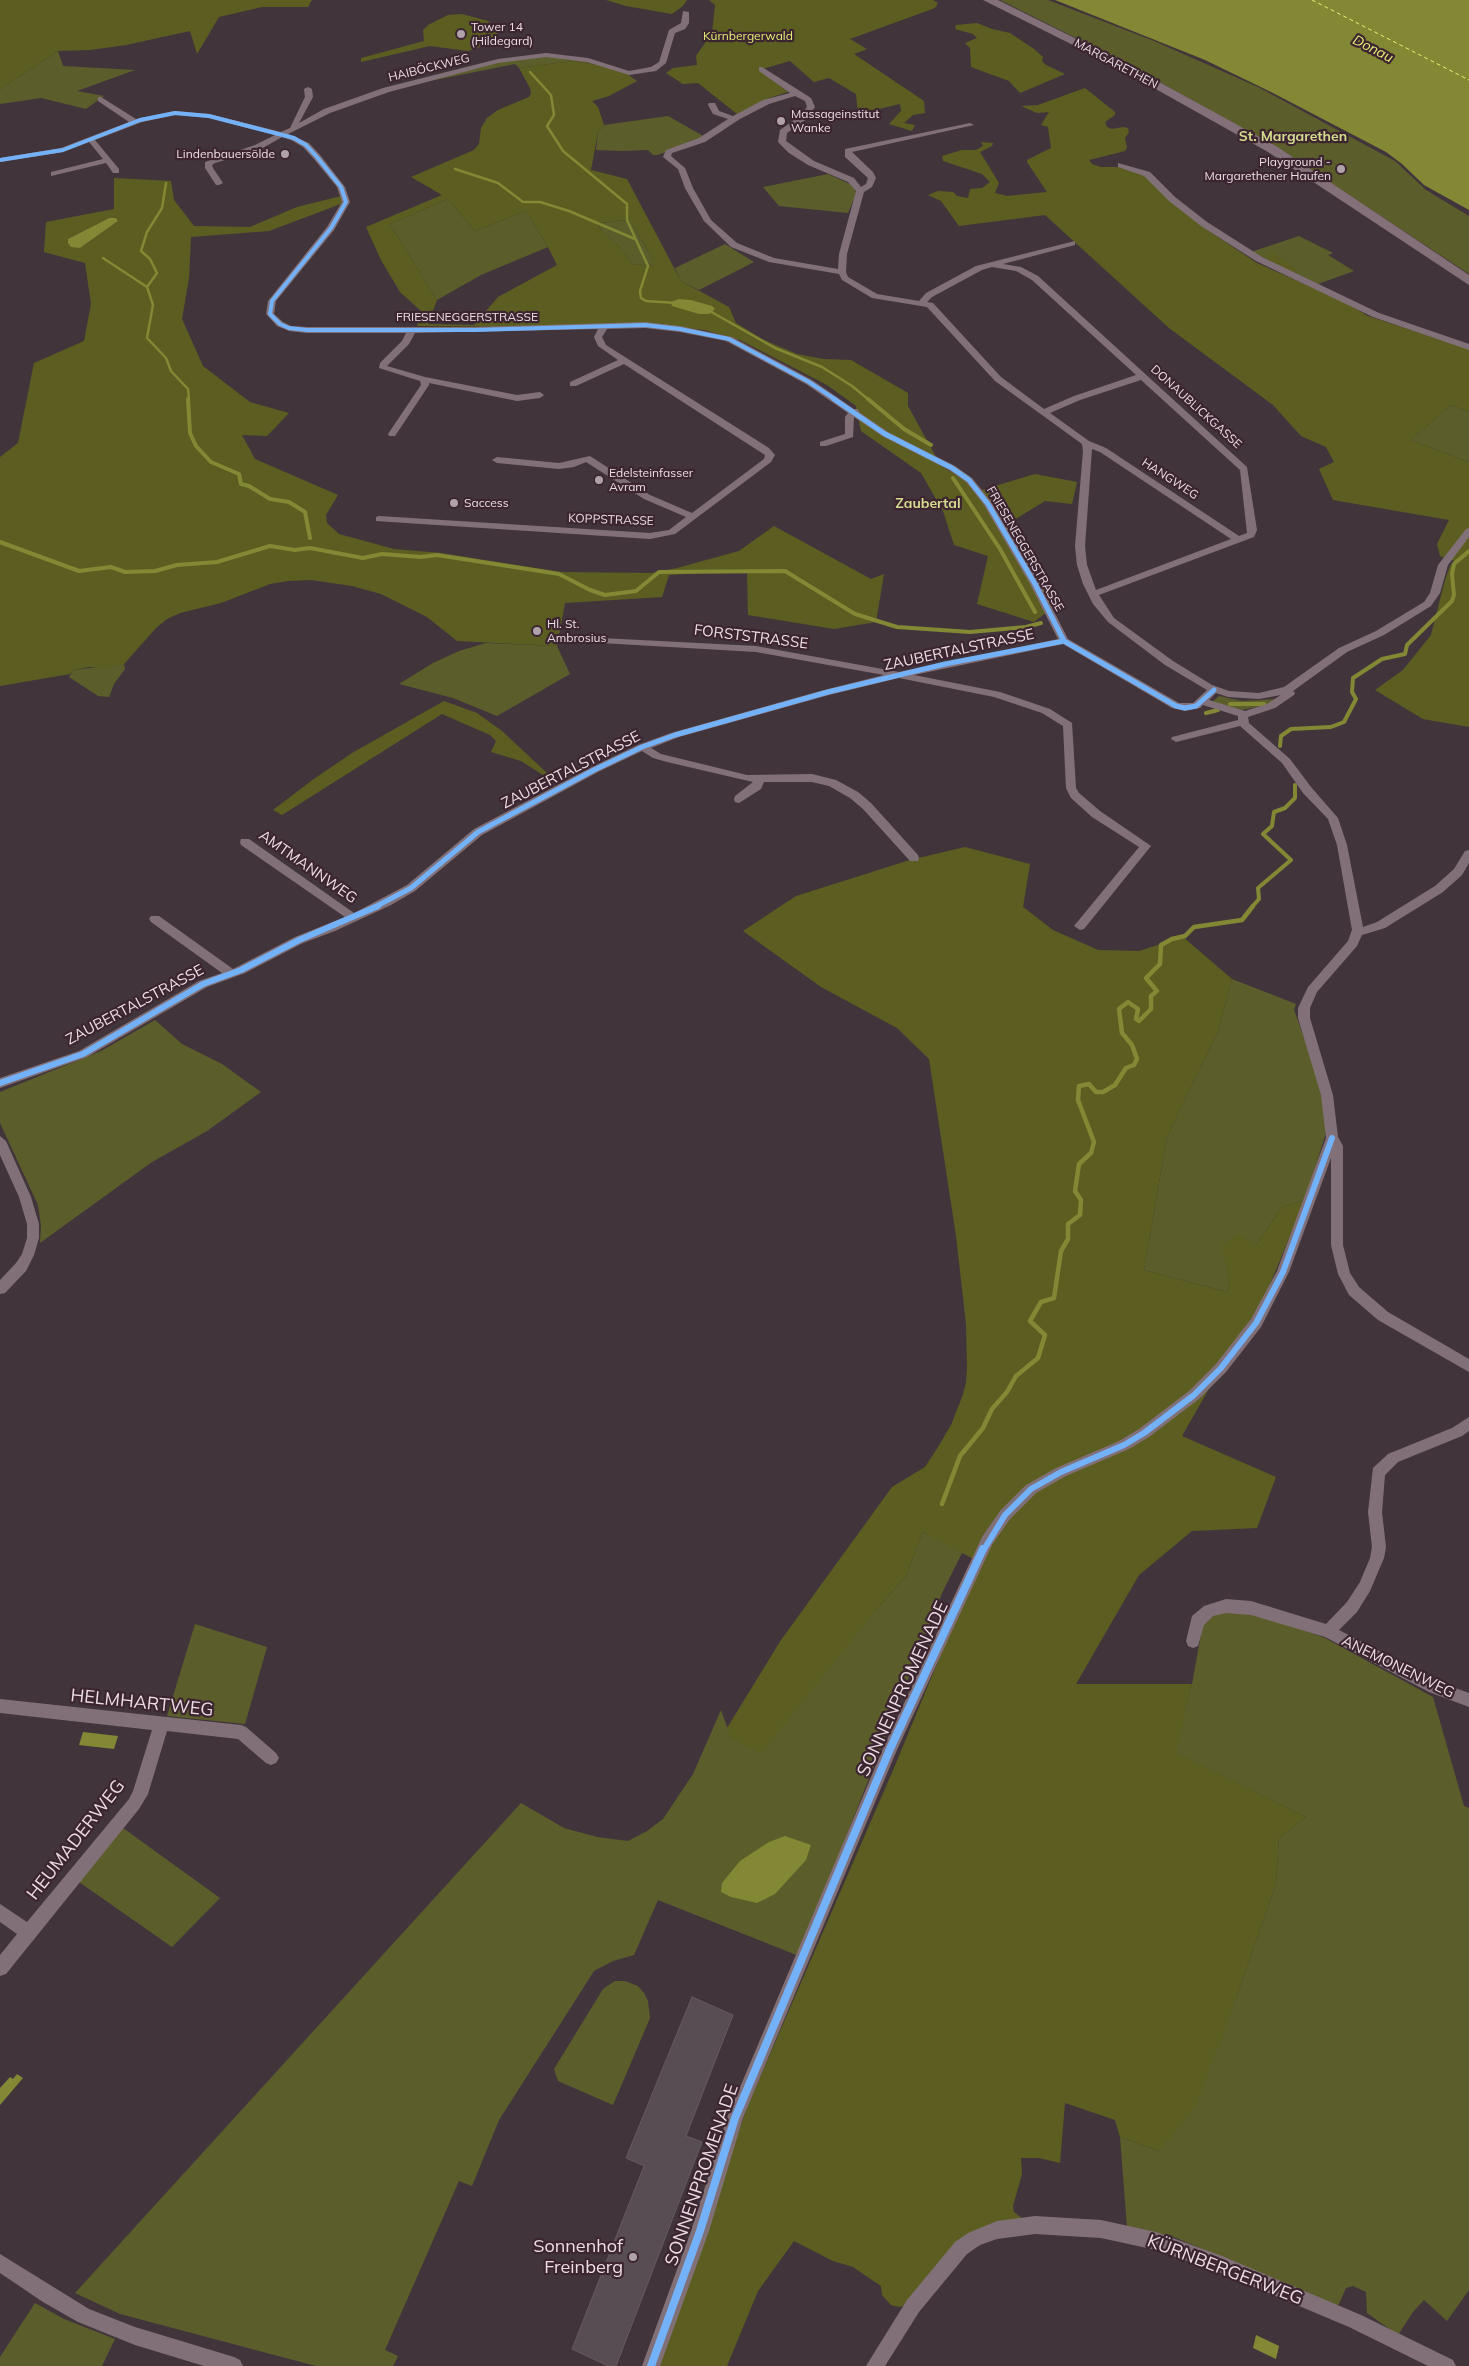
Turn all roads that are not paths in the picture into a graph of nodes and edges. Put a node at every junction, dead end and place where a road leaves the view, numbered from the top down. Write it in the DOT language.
graph roads {
  1 [pos="990,0"];
  2 [pos="685,12"];
  3 [pos="762,69"];
  4 [pos="308,89"];
  5 [pos="796,94"];
  6 [pos="101,99"];
  7 [pos="713,107"];
  8 [pos="734,119"];
  9 [pos="135,122"];
  10 [pos="970,125"];
  11 [pos="293,127"];
  12 [pos="282,134"];
  13 [pos="91,140"];
  14 [pos="0,160"];
  15 [pos="108,160"];
  16 [pos="1121,165"];
  17 [pos="116,171"];
  18 [pos="54,174"];
  19 [pos="220,183"];
  20 [pos="860,191"];
  21 [pos="1072,243"];
  22 [pos="992,265"];
  23 [pos="842,272"];
  24 [pos="1469,281"];
  25 [pos="922,302"];
  26 [pos="605,325"];
  27 [pos="412,329"];
  28 [pos="1469,347"];
  29 [pos="625,360"];
  30 [pos="1143,376"];
  31 [pos="424,379"];
  32 [pos="573,384"];
  33 [pos="540,395"];
  34 [pos="854,411"];
  35 [pos="1044,412"];
  36 [pos="392,434"];
  37 [pos="1086,442"];
  38 [pos="822,444"];
  39 [pos="497,460"];
  40 [pos="692,516"];
  41 [pos="379,519"];
  42 [pos="1469,531"];
  43 [pos="1238,540"];
  44 [pos="1093,594"];
  45 [pos="568,638"];
  46 [pos="1064,641"];
  47 [pos="901,674"];
  48 [pos="1290,689"];
  49 [pos="1214,690"];
  50 [pos="1203,702"];
  51 [pos="1243,718"];
  52 [pos="1176,739"];
  53 [pos="642,747"];
  54 [pos="760,779"];
  55 [pos="739,799"];
  56 [pos="245,842"];
  57 [pos="1469,854"];
  58 [pos="914,858"];
  59 [pos="354,918"];
  60 [pos="155,919"];
  61 [pos="1080,926"];
  62 [pos="1358,930"];
  63 [pos="231,973"];
  64 [pos="0,1083"];
  65 [pos="1332,1138"];
  66 [pos="0,1141"];
  67 [pos="0,1289"];
  68 [pos="1469,1367"];
  69 [pos="1469,1423"];
  70 [pos="1328,1631"];
  71 [pos="1193,1641"];
  72 [pos="1469,1700"];
  73 [pos="0,1706"];
  74 [pos="161,1725"];
  75 [pos="271,1758"];
  76 [pos="0,1912"];
  77 [pos="29,1933"];
  78 [pos="0,1968"];
  79 [pos="0,2263"];
  80 [pos="234,2366"];
  81 [pos="651,2366"];
  82 [pos="875,2366"];
  83 [pos="1447,2366"];
  1 -- 24 [label="main road, MARGARETHEN"];
  2 -- 11 [label="street, HAIBÖCKWEG"];
  3 -- 5 [label="street"];
  4 -- 11 [label="street, HAIBÖCKWEG"];
  5 -- 8 [label="street"];
  5 -- 20 [label="street"];
  6 -- 9 [label="street"];
  7 -- 8 [label="street"];
  8 -- 23 [label="street"];
  9 -- 12 [label="street, FRIESENEGGERSTRASSE"];
  9 -- 13 [label="street, FRIESENEGGERSTRASSE"];
  10 -- 20 [label="street"];
  11 -- 12 [label="street, HAIBÖCKWEG"];
  12 -- 19 [label="street, HAIBÖCKWEG"];
  12 -- 27 [label="street, FRIESENEGGERSTRASSE"];
  13 -- 14 [label="street, FRIESENEGGERSTRASSE"];
  13 -- 15 [label="street"];
  15 -- 17 [label="street"];
  15 -- 18 [label="street"];
  16 -- 28 [label="street"];
  20 -- 23 [label="street"];
  21 -- 22 [label="street, DONAUBLICKGASSE"];
  22 -- 25 [label="street, DONAUBLICKGASSE"];
  22 -- 30 [label="street, DONAUBLICKGASSE"];
  23 -- 25 [label="street"];
  25 -- 35 [label="street, HANGWEG"];
  26 -- 27 [label="street, FRIESENEGGERSTRASSE"];
  26 -- 29 [label="street, KOPPSTRASSE"];
  26 -- 34 [label="street, FRIESENEGGERSTRASSE"];
  27 -- 31 [label="street"];
  29 -- 32 [label="street"];
  29 -- 40 [label="street, KOPPSTRASSE"];
  30 -- 35 [label="street"];
  30 -- 43 [label="street, DONAUBLICKGASSE"];
  31 -- 33 [label="street"];
  31 -- 36 [label="street"];
  34 -- 38 [label="street"];
  34 -- 46 [label="street, FRIESENEGGERSTRASSE"];
  35 -- 37 [label="street, HANGWEG"];
  37 -- 43 [label="street, HANGWEG"];
  37 -- 44 [label="street"];
  39 -- 40 [label="street"];
  40 -- 41 [label="street, KOPPSTRASSE"];
  42 -- 48 [label="street"];
  43 -- 44 [label="street"];
  44 -- 49 [label="street"];
  45 -- 47 [label="street, FORSTSTRASSE"];
  46 -- 47 [label="street, ZAUBERTALSTRASSE"];
  46 -- 50 [label="street"];
  47 -- 53 [label="street, ZAUBERTALSTRASSE"];
  47 -- 61 [label="street, FORSTSTRASSE"];
  48 -- 49 [label="street"];
  48 -- 51 [label="street"];
  49 -- 50 [label="street"];
  50 -- 51 [label="street"];
  51 -- 52 [label="street"];
  51 -- 62 [label="street"];
  53 -- 54 [label="street"];
  53 -- 59 [label="street, ZAUBERTALSTRASSE"];
  54 -- 55 [label="street"];
  54 -- 58 [label="street"];
  56 -- 59 [label="street, AMTMANNWEG"];
  57 -- 62 [label="street"];
  59 -- 63 [label="street, ZAUBERTALSTRASSE"];
  60 -- 63 [label="street"];
  62 -- 65 [label="street"];
  63 -- 64 [label="street, ZAUBERTALSTRASSE"];
  65 -- 68 [label="street"];
  65 -- 81 [label="street, SONNENPROMENADE"];
  66 -- 67 [label="street"];
  69 -- 70 [label="street, ANEMONENWEG"];
  70 -- 71 [label="street, ANEMONENWEG"];
  70 -- 72 [label="street, ANEMONENWEG"];
  73 -- 74 [label="street, HELMHARTWEG"];
  74 -- 75 [label="street, HELMHARTWEG"];
  74 -- 77 [label="street, HEUMADERWEG"];
  76 -- 77 [label="street"];
  77 -- 78 [label="street, HEUMADERWEG"];
  79 -- 80 [label="street"];
  82 -- 83 [label="street, KÜRNBERGERWEG"];
}
